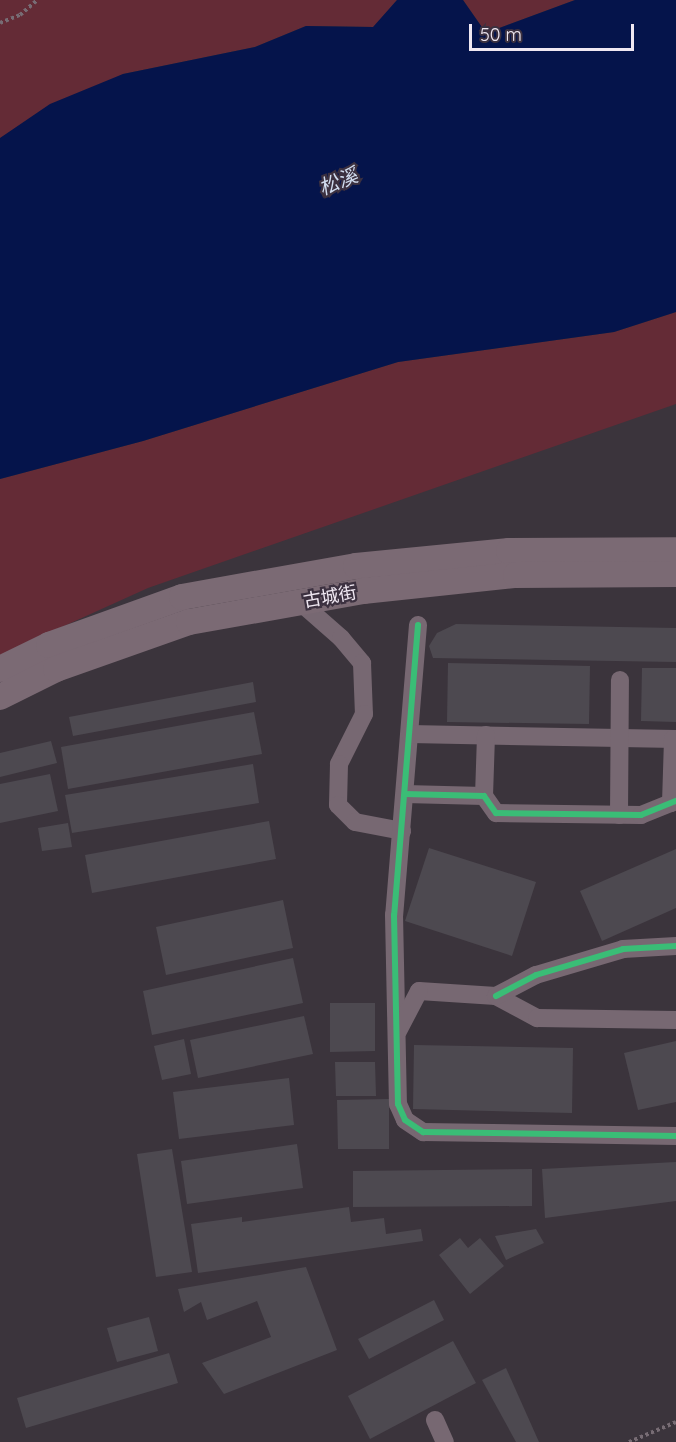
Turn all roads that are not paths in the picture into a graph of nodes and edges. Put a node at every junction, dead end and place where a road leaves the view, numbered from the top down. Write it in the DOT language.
graph roads {
  1 [pos="676,550"];
  2 [pos="676,574"];
  3 [pos="300,602"];
  4 [pos="418,625"];
  5 [pos="0,669"];
  6 [pos="620,680"];
  7 [pos="0,697"];
  8 [pos="410,734"];
  9 [pos="486,735"];
  10 [pos="620,738"];
  11 [pos="675,739"];
  12 [pos="405,795"];
  13 [pos="484,796"];
  14 [pos="674,802"];
  15 [pos="619,815"];
  16 [pos="402,831"];
  17 [pos="676,946"];
  18 [pos="395,951"];
  19 [pos="419,991"];
  20 [pos="496,996"];
  21 [pos="676,1020"];
  22 [pos="397,1032"];
  23 [pos="676,1136"];
  24 [pos="435,1420"];
  25 [pos="445,1442"];
  1 -- 5 [label="main road, 古城街"];
  2 -- 3 [label="main road, 古城街"];
  3 -- 7 [label="main road, 古城街"];
  3 -- 16 [label="street"];
  4 -- 8 [label="street"];
  6 -- 10 [label="street"];
  8 -- 9 [label="street"];
  8 -- 12 [label="street"];
  9 -- 10 [label="street"];
  9 -- 13 [label="street"];
  10 -- 11 [label="street"];
  10 -- 15 [label="street"];
  11 -- 14 [label="street"];
  12 -- 13 [label="street"];
  12 -- 16 [label="street"];
  13 -- 15 [label="street"];
  14 -- 15 [label="street"];
  16 -- 18 [label="street"];
  17 -- 20 [label="street"];
  18 -- 19 [label="street"];
  18 -- 22 [label="street"];
  19 -- 20 [label="street"];
  19 -- 22 [label="street"];
  20 -- 21 [label="street"];
  22 -- 23 [label="street"];
  24 -- 25 [label="street"];
}
